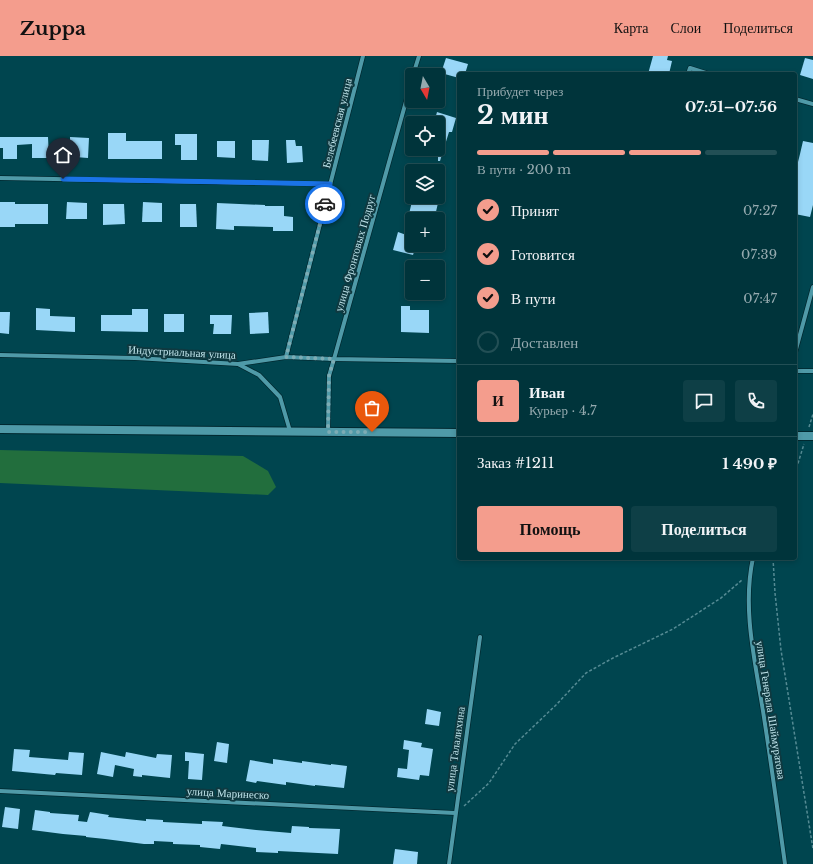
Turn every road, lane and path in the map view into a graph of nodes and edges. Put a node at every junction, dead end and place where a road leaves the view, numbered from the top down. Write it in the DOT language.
graph roads {
  1 [pos="363,56"];
  2 [pos="419,56"];
  3 [pos="416,68"];
  4 [pos="689,72"];
  5 [pos="703,72"];
  6 [pos="797,99"];
  7 [pos="813,104"];
  8 [pos="405,105"];
  9 [pos="0,178"];
  10 [pos="330,184"];
  11 [pos="813,288"];
  12 [pos="797,346"];
  13 [pos="0,355"];
  14 [pos="286,357"];
  15 [pos="334,359"];
  16 [pos="457,361"];
  17 [pos="238,364"];
  18 [pos="797,371"];
  19 [pos="813,371"];
  20 [pos="813,414"];
  21 [pos="0,429"];
  22 [pos="290,432"];
  23 [pos="328,432"];
  24 [pos="457,433"];
  25 [pos="797,436"];
  26 [pos="810,436"];
  27 [pos="797,468"];
  28 [pos="753,560"];
  29 [pos="773,560"];
  30 [pos="750,573"];
  31 [pos="480,637"];
  32 [pos="0,791"];
  33 [pos="455,814"];
  34 [pos="813,849"];
  35 [pos="449,864"];
  36 [pos="785,864"];
  1 -- 10 [label="street, Белебеевская улица"];
  2 -- 3 [label="street"];
  4 -- 5 [label="street"];
  6 -- 7 [label="street"];
  8 -- 15 [label="street, улица Фронтовых Подруг"];
  9 -- 10 [label="street"];
  10 -- 14 [label="street, Белебеевская улица"];
  11 -- 12 [label="street"];
  13 -- 17 [label="street, Индустриальная улица"];
  14 -- 15 [label="street, Индустриальная улица"];
  14 -- 17 [label="street, Индустриальная улица"];
  15 -- 16 [label="street, Индустриальная улица"];
  15 -- 23 [label="street, улица Фронтовых Подруг"];
  17 -- 22 [label="street"];
  18 -- 19 [label="street"];
  20 -- 26 [label="path"];
  21 -- 22 [label="street"];
  22 -- 23 [label="street"];
  23 -- 24 [label="street"];
  25 -- 26 [label="street"];
  26 -- 27 [label="path"];
  28 -- 30 [label="street, улица Генерала Шаймуратова"];
  29 -- 34 [label="path"];
  30 -- 33 [label="path"];
  30 -- 36 [label="street, улица Генерала Шаймуратова"];
  31 -- 33 [label="street, улица Талалихина"];
  32 -- 33 [label="street, улица Маринеско"];
  33 -- 35 [label="street, улица Талалихина"];
}
